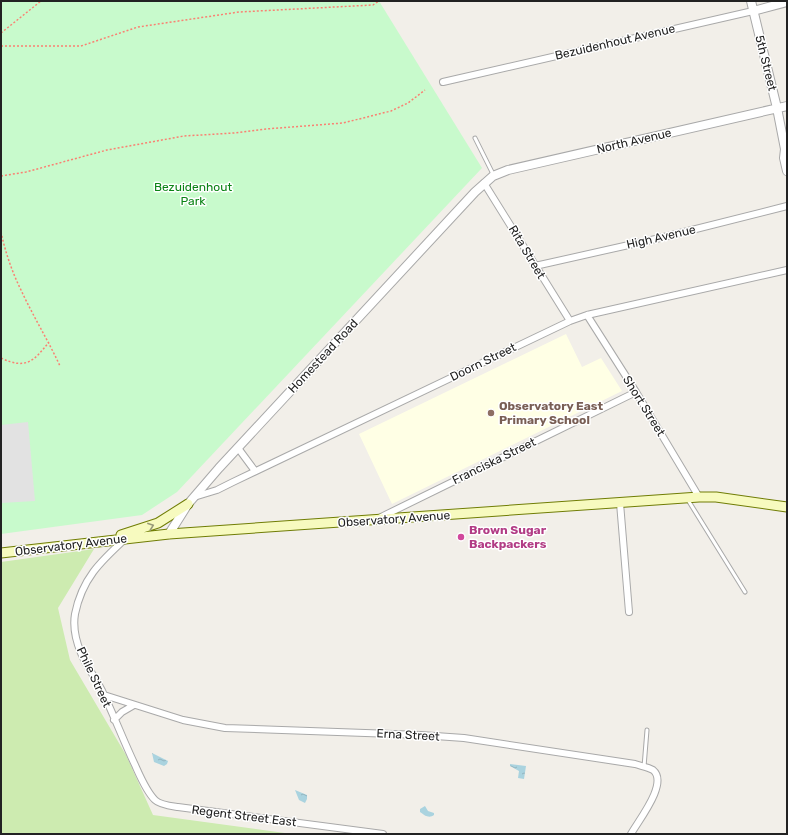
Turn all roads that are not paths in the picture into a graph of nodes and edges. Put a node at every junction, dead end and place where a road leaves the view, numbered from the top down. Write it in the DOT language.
graph roads {
  1 [pos="751,1"];
  2 [pos="787,2"];
  3 [pos="753,11"];
  4 [pos="443,82"];
  5 [pos="787,106"];
  6 [pos="777,108"];
  7 [pos="475,138"];
  8 [pos="786,150"];
  9 [pos="787,171"];
  10 [pos="493,176"];
  11 [pos="484,183"];
  12 [pos="787,206"];
  13 [pos="535,266"];
  14 [pos="787,270"];
  15 [pos="587,315"];
  16 [pos="570,321"];
  17 [pos="636,392"];
  18 [pos="238,448"];
  19 [pos="255,471"];
  20 [pos="699,497"];
  21 [pos="686,498"];
  22 [pos="191,501"];
  23 [pos="620,503"];
  24 [pos="787,507"];
  25 [pos="373,521"];
  26 [pos="169,534"];
  27 [pos="126,538"];
  28 [pos="100,541"];
  29 [pos="1,553"];
  30 [pos="745,592"];
  31 [pos="629,612"];
  32 [pos="104,695"];
  33 [pos="134,705"];
  34 [pos="114,720"];
  35 [pos="647,730"];
  36 [pos="644,767"];
  37 [pos="178,807"];
  38 [pos="382,834"];
  39 [pos="630,834"];
  1 -- 3 [label="street, 5th Street"];
  2 -- 3 [label="street, Bezuidenhout Avenue"];
  3 -- 4 [label="street, Bezuidenhout Avenue"];
  3 -- 6 [label="street, 5th Street"];
  5 -- 6 [label="street, North Avenue"];
  6 -- 8 [label="street, 5th Street"];
  6 -- 10 [label="street, North Avenue"];
  7 -- 10 [label="lane"];
  8 -- 9 [label="street, 5th Street"];
  10 -- 11 [label="street, North Avenue"];
  11 -- 13 [label="street, Rita Street"];
  11 -- 18 [label="street, Homestead Road"];
  12 -- 13 [label="street, High Avenue"];
  13 -- 16 [label="street, Rita Street"];
  14 -- 15 [label="street, Doorn Street"];
  15 -- 16 [label="street, Doorn Street"];
  15 -- 17 [label="street, Short Street"];
  16 -- 19 [label="street, Doorn Street"];
  17 -- 20 [label="street, Short Street"];
  17 -- 25 [label="street, Franciska Street"];
  18 -- 19 [label="street"];
  18 -- 22 [label="street, Homestead Road"];
  19 -- 22 [label="street, Doorn Street"];
  20 -- 21 [label="main road, Observatory Avenue"];
  20 -- 24 [label="main road, Observatory Avenue"];
  21 -- 23 [label="main road, Observatory Avenue"];
  21 -- 30 [label="lane"];
  22 -- 26 [label="street, Homestead Road"];
  28 -- 22 [label="main road, one-way"];
  23 -- 25 [label="main road, Observatory Avenue"];
  23 -- 31 [label="street"];
  25 -- 26 [label="main road, Observatory Avenue"];
  26 -- 27 [label="main road, Observatory Avenue"];
  27 -- 28 [label="main road, Observatory Avenue"];
  27 -- 32 [label="street, Phile Street"];
  28 -- 29 [label="main road, Observatory Avenue"];
  32 -- 33 [label="street, Erna Street"];
  32 -- 34 [label="street, Phile Street"];
  33 -- 34 [label="street"];
  33 -- 36 [label="street, Erna Street"];
  34 -- 37 [label="street, Phile Street"];
  35 -- 36 [label="lane"];
  36 -- 39 [label="street, Erna Street"];
  37 -- 38 [label="street, Regent Street East"];
}
